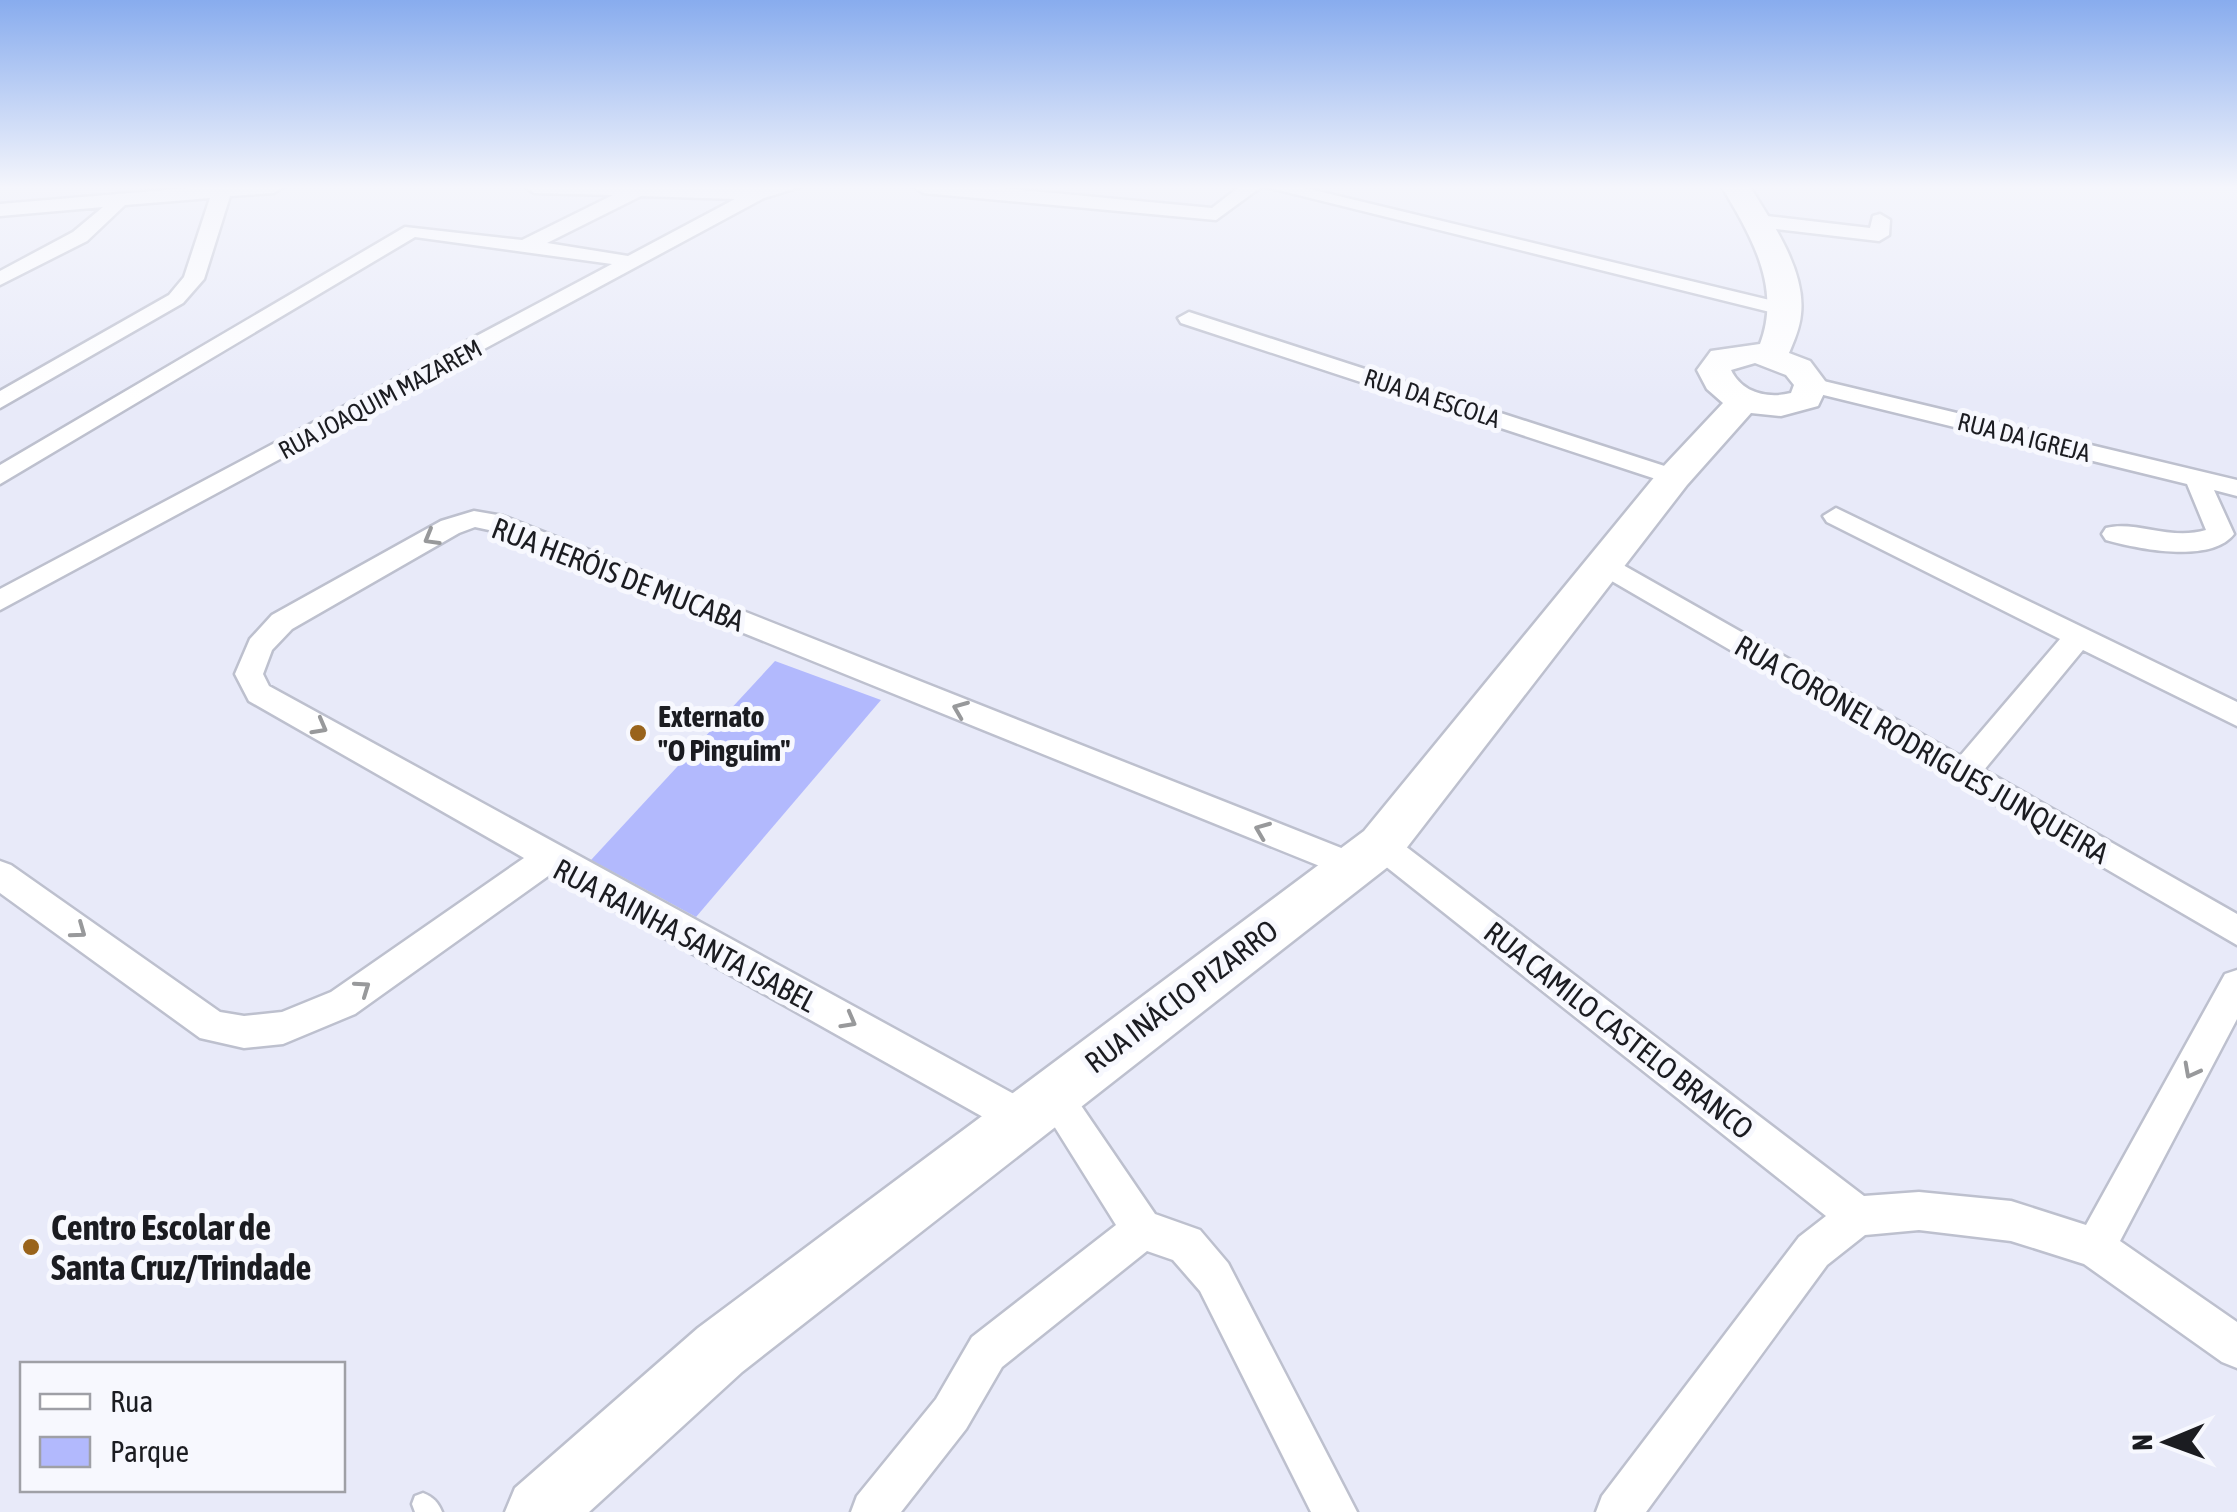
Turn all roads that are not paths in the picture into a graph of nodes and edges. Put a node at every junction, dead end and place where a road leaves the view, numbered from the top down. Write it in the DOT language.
graph roads {
  1 [pos="39,258"];
  2 [pos="201,258"];
  3 [pos="367,258"];
  4 [pos="609,258"];
  5 [pos="645,258"];
  6 [pos="1566,258"];
  7 [pos="1773,258"];
  8 [pos="620,259"];
  9 [pos="0,279"];
  10 [pos="1786,310"];
  11 [pos="1188,318"];
  12 [pos="1772,356"];
  13 [pos="1811,385"];
  14 [pos="1744,400"];
  15 [pos="0,401"];
  16 [pos="0,476"];
  17 [pos="1674,478"];
  18 [pos="2197,478"];
  19 [pos="2237,488"];
  20 [pos="1836,516"];
  21 [pos="2116,534"];
  22 [pos="1607,567"];
  23 [pos="0,602"];
  24 [pos="2079,636"];
  25 [pos="2237,715"];
  26 [pos="1964,773"];
  27 [pos="550,856"];
  28 [pos="1366,856"];
  29 [pos="0,875"];
  30 [pos="2237,931"];
  31 [pos="2237,985"];
  32 [pos="1037,1106"];
  33 [pos="1858,1216"];
  34 [pos="1142,1230"];
  35 [pos="2095,1248"];
  36 [pos="2237,1346"];
  37 [pos="539,1512"];
  38 [pos="873,1512"];
  39 [pos="1335,1512"];
  40 [pos="1618,1512"];
  1 -- 9 [label="street"];
  2 -- 15 [label="street"];
  3 -- 16 [label="street"];
  4 -- 8 [label="street"];
  5 -- 23 [label="street, RUA JOAQUIM MAZAREM"];
  6 -- 10 [label="street"];
  7 -- 10 [label="main road"];
  10 -- 12 [label="main road"];
  11 -- 17 [label="street, RUA DA ESCOLA"];
  12 -- 13 [label="main road"];
  12 -- 14 [label="main road"];
  13 -- 14 [label="main road"];
  13 -- 18 [label="street, RUA DA IGREJA"];
  14 -- 17 [label="main road, RUA INÁCIO PIZARRO"];
  17 -- 22 [label="main road, RUA INÁCIO PIZARRO"];
  18 -- 19 [label="street, RUA DA IGREJA"];
  18 -- 21 [label="street"];
  20 -- 24 [label="street"];
  22 -- 26 [label="street, RUA CORONEL RODRIGUES JUNQUEIRA"];
  22 -- 28 [label="main road, RUA INÁCIO PIZARRO"];
  24 -- 25 [label="street"];
  24 -- 26 [label="street"];
  26 -- 30 [label="street, RUA CORONEL RODRIGUES JUNQUEIRA"];
  28 -- 27 [label="street, RUA HERÓIS DE MUCABA, one-way"];
  29 -- 27 [label="street, RUA RAINHA SANTA ISABEL, one-way"];
  27 -- 32 [label="street, RUA RAINHA SANTA ISABEL, one-way"];
  28 -- 32 [label="main road, RUA INÁCIO PIZARRO"];
  28 -- 33 [label="street, RUA CAMILO CASTELO BRANCO"];
  31 -- 35 [label="street, one-way"];
  32 -- 34 [label="street"];
  32 -- 37 [label="main road, RUA INÁCIO PIZARRO"];
  33 -- 35 [label="street"];
  33 -- 40 [label="street"];
  34 -- 38 [label="street"];
  34 -- 39 [label="street"];
  35 -- 36 [label="street"];
}
